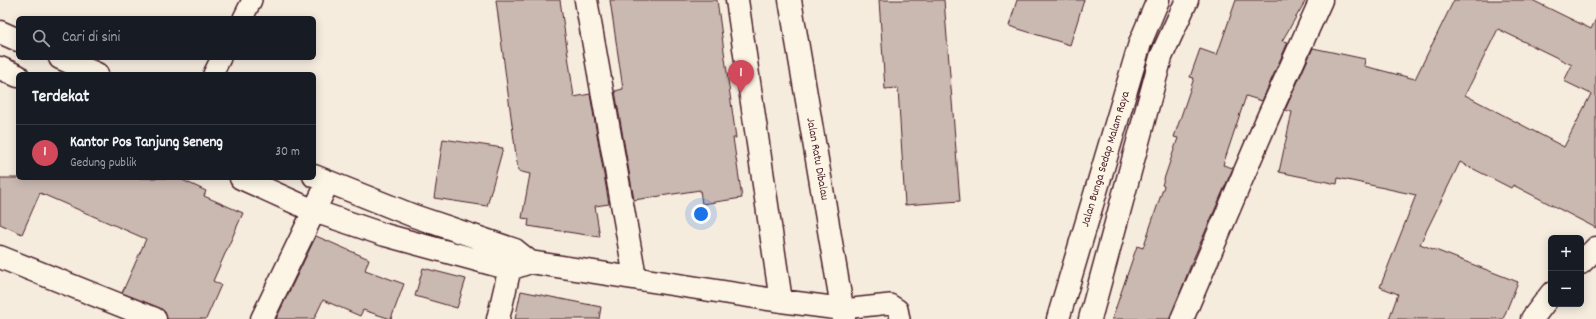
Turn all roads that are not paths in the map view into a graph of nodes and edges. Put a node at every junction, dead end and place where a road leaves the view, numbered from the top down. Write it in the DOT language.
graph roads {
  1 [pos="252,0"];
  2 [pos="586,0"];
  3 [pos="737,0"];
  4 [pos="790,0"];
  5 [pos="1158,0"];
  6 [pos="1187,0"];
  7 [pos="1321,0"];
  8 [pos="244,16"];
  9 [pos="0,32"];
  10 [pos="16,39"];
  11 [pos="65,60"];
  12 [pos="220,60"];
  13 [pos="0,68"];
  14 [pos="92,72"];
  15 [pos="213,72"];
  16 [pos="16,75"];
  17 [pos="321,179"];
  18 [pos="245,180"];
  19 [pos="314,211"];
  20 [pos="1596,248"];
  21 [pos="0,257"];
  22 [pos="518,260"];
  23 [pos="1584,260"];
  24 [pos="635,277"];
  25 [pos="1548,298"];
  26 [pos="781,301"];
  27 [pos="844,314"];
  28 [pos="155,319"];
  29 [pos="262,319"];
  30 [pos="498,319"];
  31 [pos="900,319"];
  32 [pos="1058,319"];
  33 [pos="1090,319"];
  34 [pos="1182,319"];
  35 [pos="1532,319"];
  1 -- 8 [label="lane"];
  2 -- 24 [label="street"];
  3 -- 26 [label="street"];
  4 -- 27 [label="street, Jalan Ratu Dibalau"];
  5 -- 32 [label="street, Jalan Bunga Sedap Malam Raya"];
  6 -- 33 [label="street, Jalan Bunga Sedap Malam Raya"];
  7 -- 34 [label="street"];
  9 -- 10 [label="street"];
  11 -- 14 [label="street"];
  12 -- 15 [label="lane"];
  13 -- 16 [label="street"];
  17 -- 19 [label="street"];
  17 -- 22 [label="street"];
  18 -- 19 [label="street"];
  19 -- 22 [label="street"];
  19 -- 29 [label="street"];
  20 -- 23 [label="street"];
  21 -- 28 [label="street"];
  22 -- 24 [label="street"];
  22 -- 30 [label="street"];
  24 -- 26 [label="street"];
  25 -- 35 [label="street"];
  26 -- 27 [label="street"];
  27 -- 31 [label="lane"];
}
